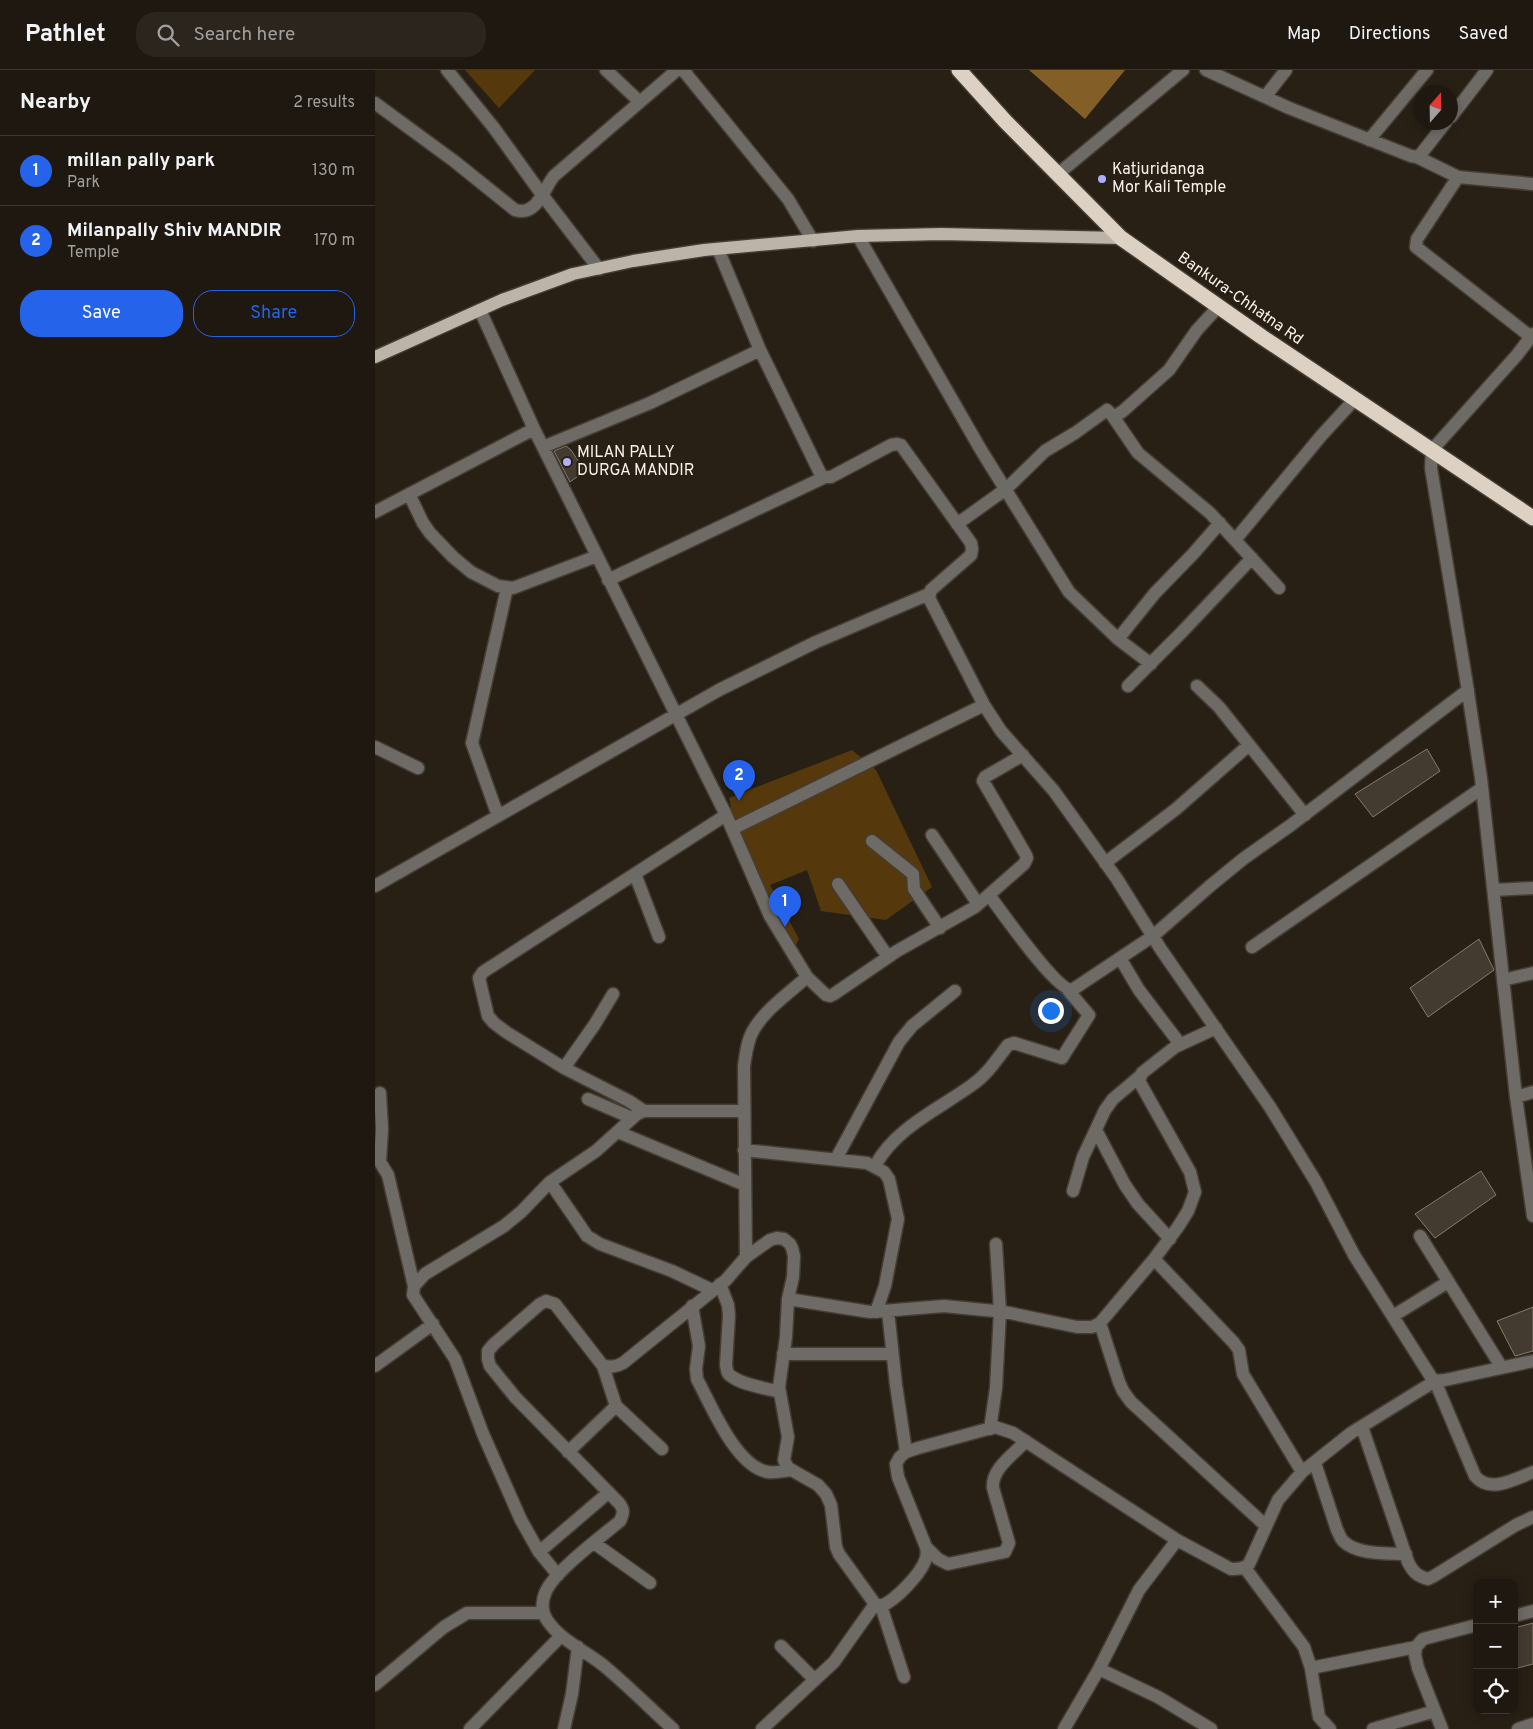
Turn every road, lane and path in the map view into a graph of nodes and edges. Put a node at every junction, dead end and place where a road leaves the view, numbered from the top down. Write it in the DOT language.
graph roads {
  1 [pos="447,70"];
  2 [pos="606,70"];
  3 [pos="677,70"];
  4 [pos="683,70"];
  5 [pos="959,70"];
  6 [pos="1183,70"];
  7 [pos="1206,70"];
  8 [pos="1286,70"];
  9 [pos="1427,70"];
  10 [pos="1487,70"];
  11 [pos="1265,98"];
  12 [pos="640,102"];
  13 [pos="1458,108"];
  14 [pos="378,111"];
  15 [pos="1440,130"];
  16 [pos="1369,140"];
  17 [pos="1417,157"];
  18 [pos="1058,174"];
  19 [pos="1458,177"];
  20 [pos="1533,184"];
  21 [pos="543,196"];
  22 [pos="858,236"];
  23 [pos="1121,238"];
  24 [pos="813,241"];
  25 [pos="718,249"];
  26 [pos="599,269"];
  27 [pos="1219,306"];
  28 [pos="480,310"];
  29 [pos="1532,336"];
  30 [pos="760,350"];
  31 [pos="375,357"];
  32 [pos="1355,399"];
  33 [pos="1114,417"];
  34 [pos="534,429"];
  35 [pos="543,447"];
  36 [pos="1431,450"];
  37 [pos="825,477"];
  38 [pos="1005,489"];
  39 [pos="409,494"];
  40 [pos="375,512"];
  41 [pos="1530,512"];
  42 [pos="1220,523"];
  43 [pos="957,524"];
  44 [pos="1235,540"];
  45 [pos="597,556"];
  46 [pos="1252,558"];
  47 [pos="608,580"];
  48 [pos="507,588"];
  49 [pos="1279,588"];
  50 [pos="929,594"];
  51 [pos="1118,638"];
  52 [pos="1151,664"];
  53 [pos="1128,686"];
  54 [pos="1197,686"];
  55 [pos="1468,690"];
  56 [pos="984,706"];
  57 [pos="675,714"];
  58 [pos="1249,745"];
  59 [pos="375,747"];
  60 [pos="1023,755"];
  61 [pos="418,768"];
  62 [pos="1483,788"];
  63 [pos="725,815"];
  64 [pos="1305,815"];
  65 [pos="498,816"];
  66 [pos="732,829"];
  67 [pos="931,835"];
  68 [pos="872,841"];
  69 [pos="1105,863"];
  70 [pos="635,874"];
  71 [pos="838,884"];
  72 [pos="375,886"];
  73 [pos="1533,888"];
  74 [pos="1494,890"];
  75 [pos="989,895"];
  76 [pos="978,904"];
  77 [pos="940,928"];
  78 [pos="1153,936"];
  79 [pos="659,938"];
  80 [pos="1252,947"];
  81 [pos="889,957"];
  82 [pos="1120,958"];
  83 [pos="1533,973"];
  84 [pos="807,978"];
  85 [pos="1503,980"];
  86 [pos="1068,990"];
  87 [pos="955,991"];
  88 [pos="613,994"];
  89 [pos="1216,1028"];
  90 [pos="1181,1044"];
  91 [pos="564,1068"];
  92 [pos="1139,1077"];
  93 [pos="1533,1092"];
  94 [pos="381,1093"];
  95 [pos="1516,1097"];
  96 [pos="588,1099"];
  97 [pos="644,1111"];
  98 [pos="744,1111"];
  99 [pos="632,1118"];
  100 [pos="1096,1130"];
  101 [pos="618,1132"];
  102 [pos="744,1150"];
  103 [pos="836,1159"];
  104 [pos="378,1160"];
  105 [pos="875,1166"];
  106 [pos="550,1182"];
  107 [pos="745,1185"];
  108 [pos="1073,1191"];
  109 [pos="1533,1216"];
  110 [pos="1420,1236"];
  111 [pos="1170,1238"];
  112 [pos="996,1244"];
  113 [pos="746,1257"];
  114 [pos="1153,1260"];
  115 [pos="1449,1282"];
  116 [pos="414,1286"];
  117 [pos="716,1287"];
  118 [pos="788,1299"];
  119 [pos="692,1306"];
  120 [pos="1000,1311"];
  121 [pos="882,1312"];
  122 [pos="1393,1316"];
  123 [pos="1100,1323"];
  124 [pos="433,1324"];
  125 [pos="783,1354"];
  126 [pos="892,1354"];
  127 [pos="1533,1361"];
  128 [pos="375,1366"];
  129 [pos="603,1366"];
  130 [pos="1502,1368"];
  131 [pos="1435,1381"];
  132 [pos="779,1392"];
  133 [pos="616,1406"];
  134 [pos="1363,1427"];
  135 [pos="990,1429"];
  136 [pos="1027,1441"];
  137 [pos="662,1449"];
  138 [pos="568,1452"];
  139 [pos="906,1452"];
  140 [pos="1315,1462"];
  141 [pos="792,1470"];
  142 [pos="1303,1472"];
  143 [pos="1533,1472"];
  144 [pos="608,1493"];
  145 [pos="1533,1516"];
  146 [pos="1266,1526"];
  147 [pos="1177,1540"];
  148 [pos="594,1543"];
  149 [pos="926,1547"];
  150 [pos="539,1552"];
  151 [pos="1405,1554"];
  152 [pos="1245,1568"];
  153 [pos="557,1575"];
  154 [pos="650,1583"];
  155 [pos="878,1605"];
  156 [pos="1533,1611"];
  157 [pos="543,1613"];
  158 [pos="1518,1615"];
  159 [pos="1473,1626"];
  160 [pos="561,1636"];
  161 [pos="781,1646"];
  162 [pos="578,1647"];
  163 [pos="1416,1647"];
  164 [pos="1311,1668"];
  165 [pos="1099,1669"];
  166 [pos="904,1677"];
  167 [pos="815,1680"];
  168 [pos="375,1685"];
  169 [pos="1435,1711"];
  170 [pos="1533,1724"];
  171 [pos="470,1729"];
  172 [pos="564,1729"];
  173 [pos="673,1729"];
  174 [pos="762,1729"];
  175 [pos="1064,1729"];
  176 [pos="1210,1729"];
  177 [pos="1330,1729"];
  178 [pos="1373,1729"];
  179 [pos="1442,1729"];
  180 [pos="1518,1729"];
  1 -- 21 [label="street"];
  2 -- 12 [label="street"];
  3 -- 12 [label="street"];
  4 -- 24 [label="street"];
  5 -- 18 [label="highway, Bankura-Chhatna Rd"];
  6 -- 18 [label="street"];
  7 -- 11 [label="street"];
  8 -- 11 [label="street"];
  9 -- 16 [label="street"];
  10 -- 13 [label="street"];
  11 -- 16 [label="street"];
  12 -- 21 [label="street"];
  14 -- 21 [label="street"];
  15 -- 17 [label="street"];
  16 -- 17 [label="street"];
  17 -- 19 [label="street"];
  18 -- 23 [label="highway, Bankura-Chhatna Rd"];
  19 -- 20 [label="street"];
  19 -- 29 [label="street"];
  21 -- 26 [label="street"];
  22 -- 23 [label="main road"];
  22 -- 24 [label="main road"];
  22 -- 38 [label="street"];
  23 -- 27 [label="highway, Bankura-Chhatna Rd"];
  24 -- 25 [label="main road"];
  25 -- 26 [label="main road"];
  25 -- 30 [label="street"];
  26 -- 28 [label="main road"];
  27 -- 32 [label="highway, Bankura-Chhatna Rd"];
  27 -- 33 [label="street"];
  28 -- 31 [label="main road"];
  28 -- 34 [label="street"];
  29 -- 36 [label="street"];
  30 -- 35 [label="street"];
  30 -- 37 [label="street"];
  32 -- 36 [label="highway, Bankura-Chhatna Rd"];
  32 -- 44 [label="street"];
  33 -- 38 [label="street"];
  33 -- 42 [label="street"];
  34 -- 35 [label="street"];
  34 -- 39 [label="street"];
  35 -- 45 [label="street"];
  36 -- 41 [label="highway, Bankura-Chhatna Rd"];
  36 -- 55 [label="street"];
  37 -- 43 [label="street"];
  37 -- 47 [label="street"];
  38 -- 43 [label="street"];
  38 -- 51 [label="street"];
  39 -- 40 [label="street"];
  39 -- 48 [label="street"];
  42 -- 44 [label="street"];
  42 -- 51 [label="street"];
  43 -- 50 [label="street"];
  44 -- 46 [label="street"];
  45 -- 47 [label="street"];
  45 -- 48 [label="street"];
  46 -- 49 [label="street"];
  46 -- 52 [label="street"];
  47 -- 57 [label="street"];
  48 -- 65 [label="street"];
  50 -- 56 [label="street"];
  50 -- 57 [label="street"];
  51 -- 52 [label="street"];
  52 -- 53 [label="street"];
  54 -- 58 [label="street"];
  55 -- 62 [label="street"];
  55 -- 64 [label="street"];
  56 -- 60 [label="street"];
  56 -- 66 [label="street"];
  57 -- 63 [label="street"];
  57 -- 65 [label="street"];
  58 -- 64 [label="street"];
  58 -- 69 [label="street"];
  59 -- 61 [label="street"];
  60 -- 69 [label="street"];
  60 -- 75 [label="street"];
  62 -- 74 [label="street"];
  62 -- 80 [label="street"];
  63 -- 66 [label="street"];
  63 -- 70 [label="street"];
  64 -- 78 [label="street"];
  65 -- 72 [label="street"];
  66 -- 84 [label="street"];
  67 -- 76 [label="street"];
  68 -- 77 [label="street"];
  69 -- 78 [label="street"];
  70 -- 79 [label="street"];
  70 -- 91 [label="street"];
  71 -- 81 [label="street"];
  73 -- 74 [label="street"];
  74 -- 85 [label="street"];
  75 -- 76 [label="street"];
  75 -- 86 [label="street"];
  76 -- 77 [label="street"];
  77 -- 81 [label="street"];
  78 -- 82 [label="street"];
  78 -- 89 [label="street"];
  81 -- 84 [label="street"];
  82 -- 86 [label="street"];
  82 -- 90 [label="street"];
  83 -- 85 [label="street"];
  84 -- 98 [label="street"];
  85 -- 95 [label="street"];
  86 -- 105 [label="street"];
  87 -- 103 [label="street"];
  88 -- 91 [label="street"];
  89 -- 90 [label="street"];
  89 -- 122 [label="street"];
  90 -- 92 [label="street"];
  91 -- 97 [label="street"];
  92 -- 100 [label="street"];
  92 -- 111 [label="street"];
  93 -- 95 [label="street"];
  94 -- 104 [label="street"];
  95 -- 109 [label="street"];
  96 -- 99 [label="street"];
  97 -- 98 [label="street"];
  97 -- 99 [label="street"];
  98 -- 102 [label="street"];
  99 -- 101 [label="street"];
  100 -- 108 [label="street"];
  100 -- 111 [label="street"];
  101 -- 106 [label="street"];
  101 -- 107 [label="street"];
  102 -- 103 [label="street"];
  102 -- 107 [label="street"];
  103 -- 105 [label="street"];
  104 -- 116 [label="street"];
  105 -- 121 [label="street"];
  106 -- 116 [label="street"];
  106 -- 117 [label="street"];
  107 -- 113 [label="street"];
  110 -- 115 [label="street"];
  111 -- 114 [label="street"];
  112 -- 120 [label="street"];
  113 -- 117 [label="street"];
  113 -- 118 [label="street"];
  114 -- 123 [label="street"];
  114 -- 142 [label="street"];
  115 -- 122 [label="street"];
  115 -- 130 [label="street"];
  116 -- 124 [label="street"];
  117 -- 119 [label="street"];
  117 -- 132 [label="street"];
  118 -- 121 [label="street"];
  118 -- 125 [label="street"];
  119 -- 129 [label="street"];
  119 -- 141 [label="street"];
  120 -- 121 [label="street"];
  120 -- 123 [label="street"];
  120 -- 135 [label="street"];
  121 -- 126 [label="street"];
  122 -- 131 [label="street"];
  123 -- 146 [label="street"];
  124 -- 128 [label="street"];
  124 -- 150 [label="street"];
  125 -- 126 [label="street"];
  125 -- 132 [label="street"];
  126 -- 139 [label="street"];
  127 -- 130 [label="street"];
  129 -- 133 [label="street"];
  129 -- 138 [label="street"];
  130 -- 131 [label="street"];
  131 -- 134 [label="street"];
  131 -- 143 [label="street"];
  132 -- 141 [label="street"];
  133 -- 137 [label="street"];
  133 -- 138 [label="street"];
  134 -- 140 [label="street"];
  134 -- 151 [label="street"];
  135 -- 136 [label="street"];
  135 -- 139 [label="street"];
  136 -- 147 [label="street"];
  136 -- 149 [label="street"];
  138 -- 144 [label="street"];
  139 -- 149 [label="street"];
  140 -- 142 [label="street"];
  140 -- 151 [label="street"];
  141 -- 155 [label="street"];
  142 -- 146 [label="street"];
  144 -- 148 [label="street"];
  144 -- 150 [label="street"];
  145 -- 151 [label="street"];
  146 -- 152 [label="street"];
  147 -- 152 [label="street"];
  147 -- 165 [label="street"];
  148 -- 153 [label="street"];
  148 -- 154 [label="street"];
  149 -- 155 [label="street"];
  150 -- 153 [label="street"];
  152 -- 164 [label="street"];
  153 -- 157 [label="street"];
  155 -- 166 [label="street"];
  155 -- 167 [label="street"];
  156 -- 158 [label="street"];
  157 -- 160 [label="street"];
  157 -- 168 [label="street"];
  159 -- 163 [label="street"];
  160 -- 162 [label="street"];
  160 -- 171 [label="street"];
  161 -- 167 [label="street"];
  162 -- 172 [label="street"];
  162 -- 173 [label="street"];
  163 -- 164 [label="street"];
  163 -- 169 [label="street"];
  164 -- 177 [label="street"];
  165 -- 175 [label="street"];
  165 -- 176 [label="street"];
  167 -- 174 [label="street"];
  169 -- 178 [label="street"];
  169 -- 179 [label="street"];
  170 -- 180 [label="street"];
}
